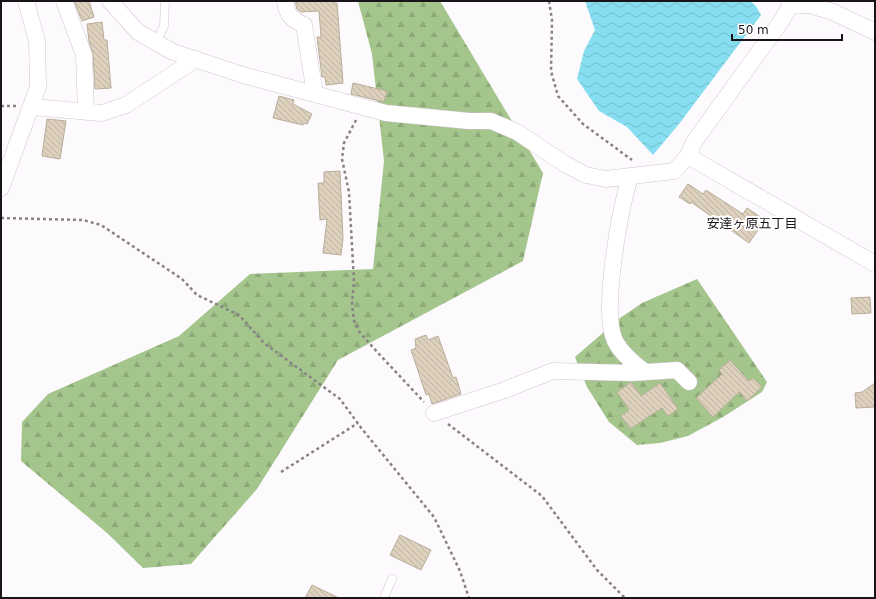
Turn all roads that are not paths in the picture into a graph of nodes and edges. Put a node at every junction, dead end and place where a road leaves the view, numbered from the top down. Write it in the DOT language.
graph roads {
  1 [pos="26,1"];
  2 [pos="64,1"];
  3 [pos="110,1"];
  4 [pos="165,1"];
  5 [pos="285,1"];
  6 [pos="789,3"];
  7 [pos="816,3"];
  8 [pos="875,32"];
  9 [pos="156,42"];
  10 [pos="196,59"];
  11 [pos="315,94"];
  12 [pos="32,107"];
  13 [pos="86,112"];
  14 [pos="688,156"];
  15 [pos="630,177"];
  16 [pos="1,188"];
  17 [pos="875,264"];
  18 [pos="644,372"];
  19 [pos="689,382"];
  20 [pos="434,413"];
  21 [pos="392,579"];
  22 [pos="384,598"];
  1 -- 12 [label="street"];
  2 -- 13 [label="street"];
  3 -- 9 [label="street"];
  4 -- 9 [label="lane"];
  5 -- 11 [label="street"];
  6 -- 7 [label="street"];
  6 -- 14 [label="street"];
  7 -- 8 [label="street"];
  9 -- 10 [label="street"];
  10 -- 11 [label="street"];
  10 -- 13 [label="street"];
  11 -- 15 [label="street"];
  12 -- 13 [label="street"];
  12 -- 16 [label="street"];
  14 -- 15 [label="street"];
  14 -- 17 [label="street"];
  15 -- 18 [label="street"];
  18 -- 19 [label="street"];
  18 -- 20 [label="street"];
  21 -- 22 [label="lane"];
}
